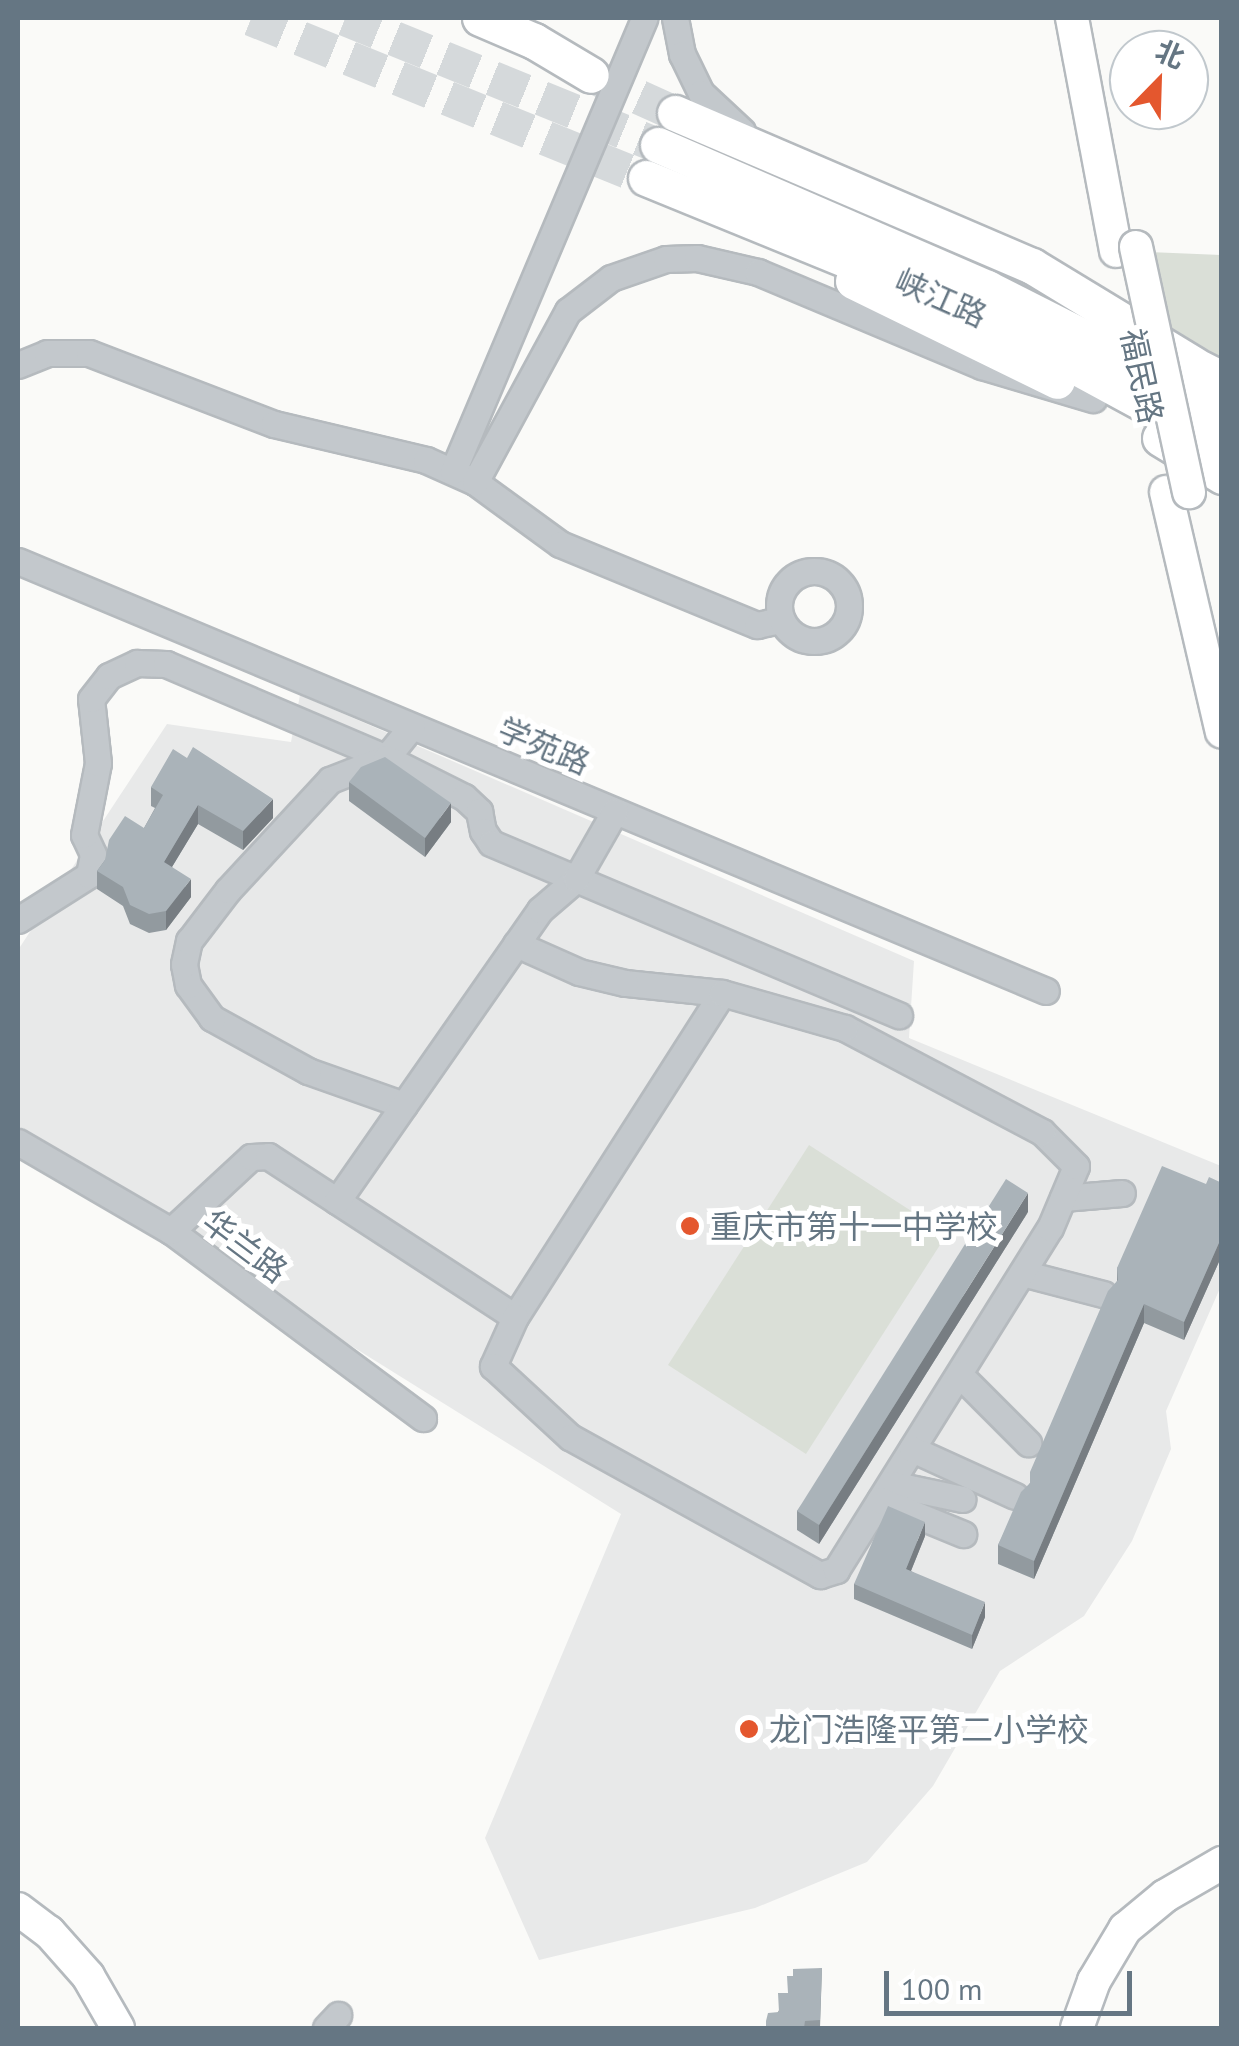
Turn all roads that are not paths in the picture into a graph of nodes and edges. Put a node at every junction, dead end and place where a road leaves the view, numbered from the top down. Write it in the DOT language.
graph roads {
  1 [pos="480,18"];
  2 [pos="644,18"];
  3 [pos="675,18"];
  4 [pos="1072,18"];
  5 [pos="1092,18"];
  6 [pos="591,75"];
  7 [pos="676,113"];
  8 [pos="658,146"];
  9 [pos="802,167"];
  10 [pos="646,178"];
  11 [pos="768,192"];
  12 [pos="711,204"];
  13 [pos="1126,249"];
  14 [pos="18,365"];
  15 [pos="1208,372"];
  16 [pos="1093,399"];
  17 [pos="1222,415"];
  18 [pos="1222,446"];
  19 [pos="1222,476"];
  20 [pos="464,477"];
  21 [pos="1177,492"];
  22 [pos="18,561"];
  23 [pos="781,620"];
  24 [pos="1222,638"];
  25 [pos="412,726"];
  26 [pos="1222,732"];
  27 [pos="386,758"];
  28 [pos="614,811"];
  29 [pos="576,879"];
  30 [pos="18,920"];
  31 [pos="516,944"];
  32 [pos="1046,991"];
  33 [pos="722,993"];
  34 [pos="899,1015"];
  35 [pos="404,1105"];
  36 [pos="18,1142"];
  37 [pos="1122,1192"];
  38 [pos="1063,1198"];
  39 [pos="337,1201"];
  40 [pos="171,1231"];
  41 [pos="1022,1273"];
  42 [pos="1103,1294"];
  43 [pos="515,1318"];
  44 [pos="959,1374"];
  45 [pos="423,1418"];
  46 [pos="1028,1442"];
  47 [pos="912,1448"];
  48 [pos="885,1492"];
  49 [pos="1016,1496"];
  50 [pos="962,1498"];
  51 [pos="963,1534"];
  52 [pos="1222,1863"];
  53 [pos="18,1909"];
  54 [pos="118,2028"];
  55 [pos="1077,2028"];
  1 -- 6 [label="highway"];
  2 -- 20 [label="street"];
  3 -- 9 [label="street"];
  4 -- 13 [label="main road, 福民路"];
  5 -- 13 [label="main road, 福民路"];
  7 -- 9 [label="highway"];
  8 -- 11 [label="highway, 峡江路"];
  9 -- 15 [label="highway"];
  10 -- 12 [label="highway, 峡江路"];
  11 -- 15 [label="highway"];
  11 -- 17 [label="highway, 峡江路"];
  12 -- 16 [label="highway"];
  12 -- 18 [label="highway, 峡江路"];
  13 -- 21 [label="main road, 福民路"];
  14 -- 20 [label="street"];
  16 -- 19 [label="highway"];
  16 -- 20 [label="street"];
  20 -- 23 [label="street"];
  21 -- 24 [label="main road, 福民路"];
  21 -- 26 [label="main road, 福民路"];
  22 -- 25 [label="street, 学苑路"];
  25 -- 27 [label="street"];
  25 -- 28 [label="street, 学苑路"];
  27 -- 29 [label="street"];
  27 -- 30 [label="street"];
  27 -- 35 [label="street"];
  28 -- 29 [label="street"];
  28 -- 32 [label="street, 学苑路"];
  29 -- 31 [label="street"];
  29 -- 34 [label="street"];
  31 -- 33 [label="street"];
  31 -- 35 [label="street"];
  33 -- 38 [label="street"];
  33 -- 43 [label="street"];
  35 -- 39 [label="street"];
  36 -- 40 [label="street, 华兰路"];
  37 -- 38 [label="street"];
  38 -- 41 [label="street"];
  39 -- 40 [label="street"];
  39 -- 43 [label="street"];
  40 -- 45 [label="street, 华兰路"];
  41 -- 42 [label="street"];
  41 -- 44 [label="street"];
  43 -- 48 [label="street"];
  44 -- 46 [label="street"];
  44 -- 47 [label="street"];
  47 -- 48 [label="street"];
  47 -- 49 [label="street"];
  48 -- 50 [label="street"];
  48 -- 51 [label="street"];
  52 -- 55 [label="main road"];
  53 -- 54 [label="main road"];
}
